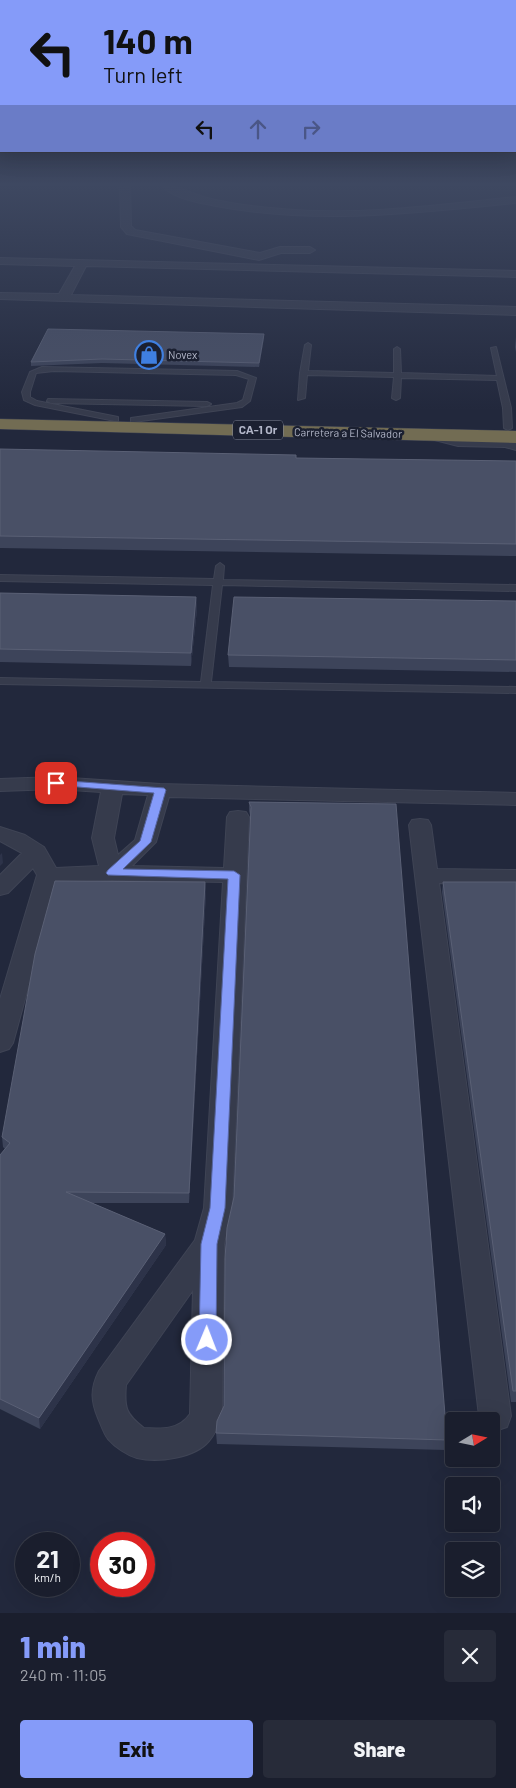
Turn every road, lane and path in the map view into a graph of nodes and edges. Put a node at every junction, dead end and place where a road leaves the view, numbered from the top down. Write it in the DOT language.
graph roads {
  1 [pos="271,259"];
  2 [pos="0,261"];
  3 [pos="82,263"];
  4 [pos="319,268"];
  5 [pos="516,274"];
  6 [pos="0,296"];
  7 [pos="63,298"];
  8 [pos="516,310"];
  9 [pos="308,345"];
  10 [pos="494,348"];
  11 [pos="396,349"];
  12 [pos="303,373"];
  13 [pos="398,375"];
  14 [pos="499,378"];
  15 [pos="504,396"];
  16 [pos="516,396"];
  17 [pos="300,398"];
  18 [pos="396,398"];
  19 [pos="30,400"];
  20 [pos="239,405"];
  21 [pos="0,417"];
  22 [pos="114,419"];
  23 [pos="134,420"];
  24 [pos="0,424"];
  25 [pos="513,431"];
  26 [pos="432,434"];
  27 [pos="516,446"];
  28 [pos="220,566"];
  29 [pos="0,578"];
  30 [pos="219,582"];
  31 [pos="516,588"];
  32 [pos="0,681"];
  33 [pos="206,685"];
  34 [pos="516,690"];
  35 [pos="0,785"];
  36 [pos="113,787"];
  37 [pos="160,790"];
  38 [pos="516,799"];
  39 [pos="238,817"];
  40 [pos="420,825"];
  41 [pos="0,834"];
  42 [pos="36,852"];
  43 [pos="112,873"];
  44 [pos="234,875"];
  45 [pos="48,876"];
  46 [pos="426,876"];
  47 [pos="516,877"];
  48 [pos="0,888"];
  49 [pos="0,1043"];
  50 [pos="209,1244"];
  51 [pos="494,1412"];
  1 -- 4 [label="street"];
  2 -- 3 [label="street"];
  3 -- 4 [label="street"];
  3 -- 7 [label="street"];
  4 -- 5 [label="street"];
  6 -- 7 [label="street"];
  7 -- 8 [label="street"];
  9 -- 12 [label="lane"];
  10 -- 14 [label="lane"];
  11 -- 13 [label="lane"];
  12 -- 13 [label="lane"];
  12 -- 17 [label="lane"];
  13 -- 14 [label="lane"];
  13 -- 18 [label="lane"];
  14 -- 15 [label="lane"];
  15 -- 16 [label="lane"];
  15 -- 25 [label="lane"];
  19 -- 20 [label="lane"];
  19 -- 20 [label="lane"];
  19 -- 22 [label="lane"];
  20 -- 23 [label="lane"];
  21 -- 22 [label="highway, Carretera a El Salvador / CA-1 Or"];
  22 -- 23 [label="highway, Carretera a El Salvador / CA-1 Or"];
  23 -- 25 [label="highway, Carretera a El Salvador / CA-1 Or"];
  24 -- 26 [label="highway, Carretera a El Salvador / CA-1 Or"];
  25 -- 26 [label="highway, Carretera a El Salvador / CA-1 Or"];
  26 -- 27 [label="street"];
  28 -- 30 [label="lane"];
  29 -- 30 [label="lane"];
  30 -- 31 [label="lane"];
  30 -- 33 [label="lane"];
  32 -- 33 [label="lane"];
  33 -- 34 [label="lane"];
  35 -- 36 [label="street"];
  36 -- 37 [label="street"];
  36 -- 43 [label="street"];
  37 -- 38 [label="street"];
  37 -- 43 [label="street"];
  39 -- 44 [label="street"];
  40 -- 46 [label="street"];
  41 -- 42 [label="street"];
  42 -- 45 [label="street"];
  42 -- 48 [label="street"];
  43 -- 44 [label="street"];
  43 -- 45 [label="street"];
  44 -- 50 [label="street"];
  45 -- 49 [label="street"];
  46 -- 47 [label="street"];
  46 -- 51 [label="street"];
  50 -- 50 [label="street"];
}
